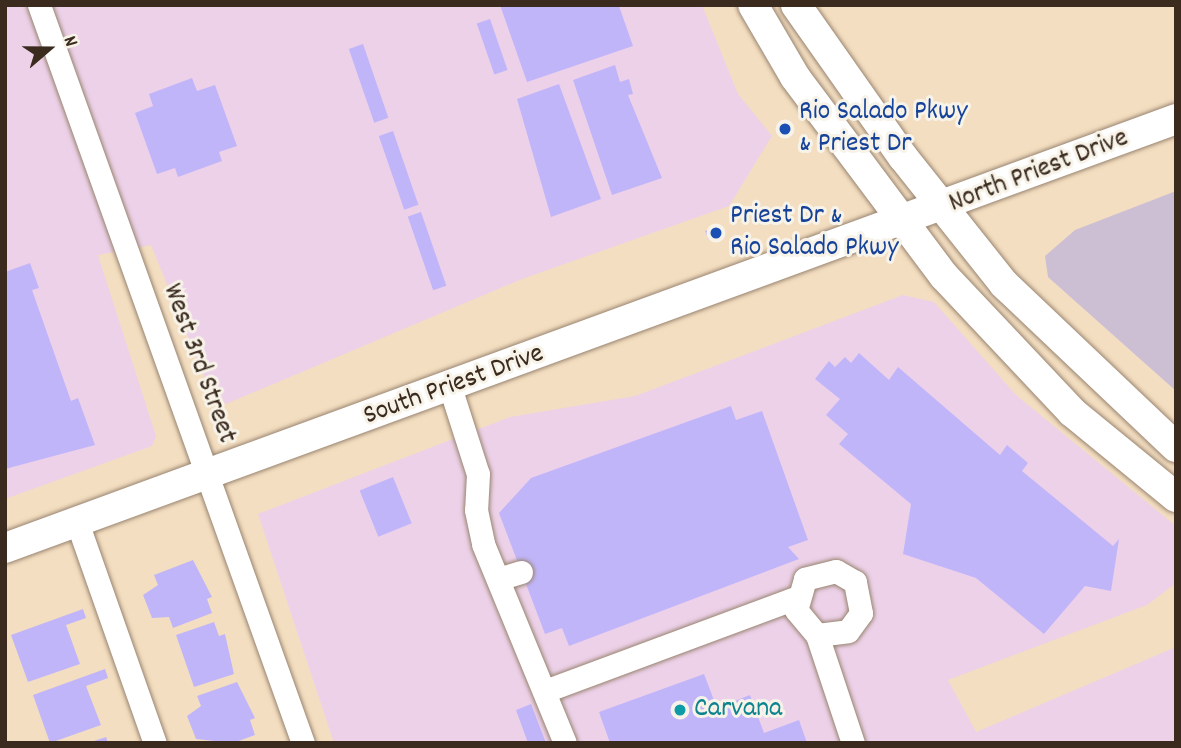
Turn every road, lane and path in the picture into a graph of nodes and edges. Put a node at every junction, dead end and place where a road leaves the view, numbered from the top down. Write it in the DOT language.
graph roads {
  1 [pos="39,5"];
  2 [pos="753,5"];
  3 [pos="796,5"];
  4 [pos="1176,119"];
  5 [pos="944,209"];
  6 [pos="902,223"];
  7 [pos="450,387"];
  8 [pos="1176,447"];
  9 [pos="206,475"];
  10 [pos="1176,497"];
  11 [pos="77,522"];
  12 [pos="5,548"];
  13 [pos="521,572"];
  14 [pos="498,579"];
  15 [pos="795,598"];
  16 [pos="817,635"];
  17 [pos="545,691"];
  18 [pos="155,743"];
  19 [pos="303,743"];
  20 [pos="565,743"];
  21 [pos="853,743"];
  1 -- 9 [label="street, West 3rd Street"];
  2 -- 6 [label="main road"];
  3 -- 5 [label="main road"];
  4 -- 5 [label="main road, North Priest Drive"];
  5 -- 6 [label="main road, North Priest Drive"];
  5 -- 8 [label="main road"];
  6 -- 7 [label="main road, South Priest Drive"];
  6 -- 10 [label="main road"];
  7 -- 9 [label="main road, South Priest Drive"];
  7 -- 14 [label="street"];
  9 -- 11 [label="main road, South Priest Drive"];
  9 -- 19 [label="street, West 3rd Street"];
  11 -- 12 [label="main road, South Priest Drive"];
  11 -- 18 [label="street"];
  13 -- 14 [label="street"];
  14 -- 17 [label="street"];
  15 -- 16 [label="street"];
  15 -- 16 [label="street"];
  15 -- 17 [label="street"];
  16 -- 21 [label="street"];
  17 -- 20 [label="street"];
}
